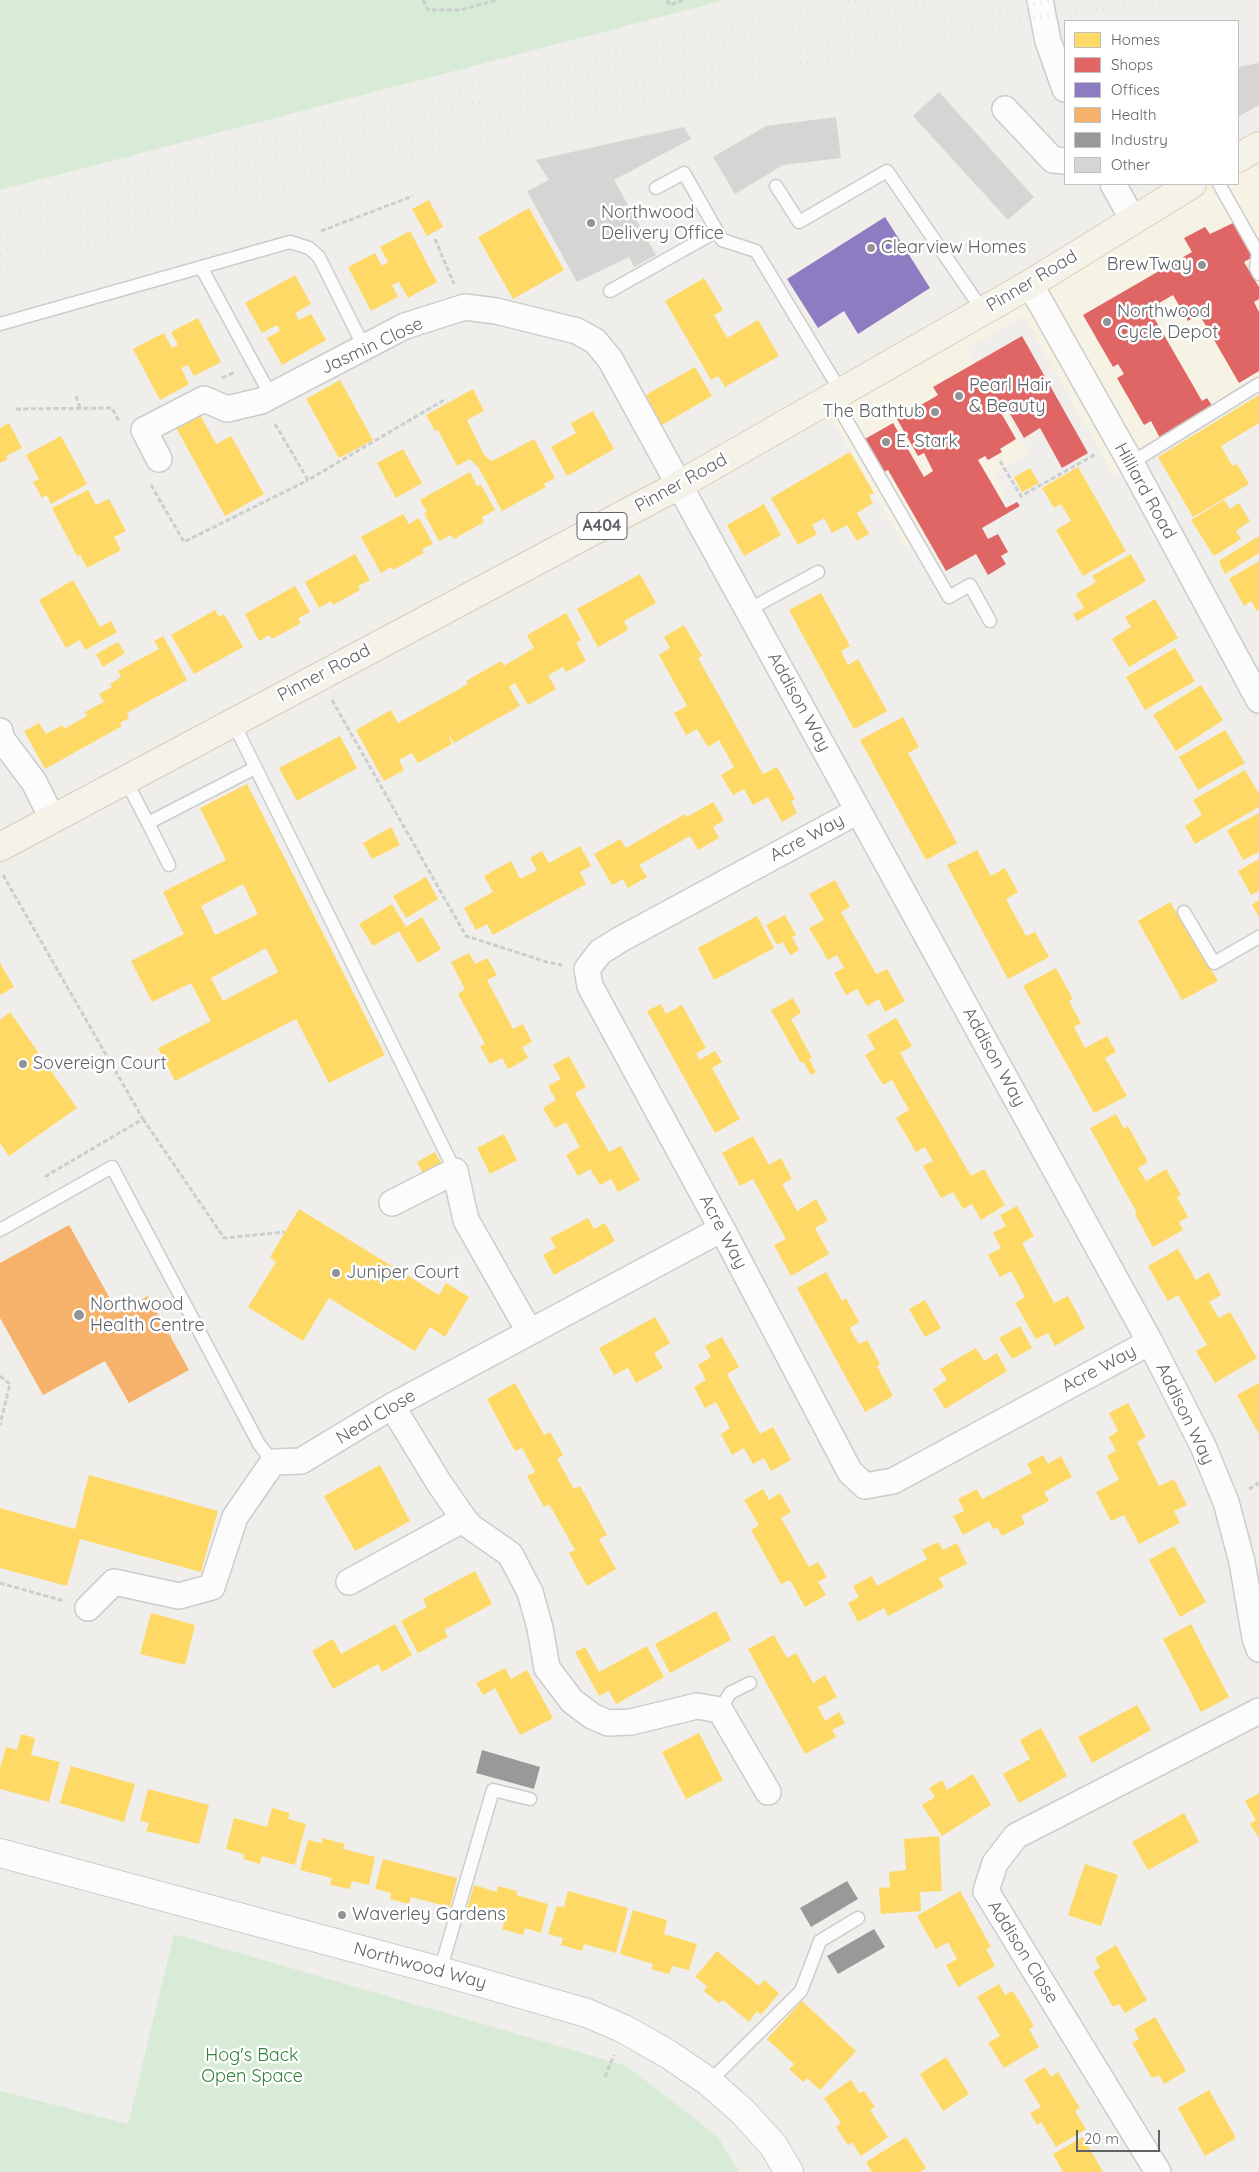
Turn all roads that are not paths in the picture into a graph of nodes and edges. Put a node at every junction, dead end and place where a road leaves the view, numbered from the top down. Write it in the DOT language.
graph roads {
  1 [pos="1040,0"];
  2 [pos="1064,86"];
  3 [pos="1005,110"];
  4 [pos="1259,146"];
  5 [pos="1239,157"];
  6 [pos="1064,161"];
  7 [pos="1114,185"];
  8 [pos="1190,185"];
  9 [pos="1220,185"];
  10 [pos="776,186"];
  11 [pos="656,188"];
  12 [pos="1133,220"];
  13 [pos="717,231"];
  14 [pos="201,267"];
  15 [pos="1259,274"];
  16 [pos="1030,284"];
  17 [pos="610,291"];
  18 [pos="983,311"];
  19 [pos="0,324"];
  20 [pos="364,347"];
  21 [pos="1259,384"];
  22 [pos="837,395"];
  23 [pos="266,398"];
  24 [pos="159,459"];
  25 [pos="1131,464"];
  26 [pos="679,485"];
  27 [pos="818,572"];
  28 [pos="748,610"];
  29 [pos="990,621"];
  30 [pos="1252,672"];
  31 [pos="1259,700"];
  32 [pos="233,722"];
  33 [pos="0,731"];
  34 [pos="256,768"];
  35 [pos="125,779"];
  36 [pos="858,811"];
  37 [pos="52,818"];
  38 [pos="148,823"];
  39 [pos="0,846"];
  40 [pos="169,865"];
  41 [pos="1184,912"];
  42 [pos="1259,937"];
  43 [pos="456,1171"];
  44 [pos="392,1203"];
  45 [pos="722,1229"];
  46 [pos="0,1230"];
  47 [pos="529,1331"];
  48 [pos="1150,1342"];
  49 [pos="392,1406"];
  50 [pos="273,1462"];
  51 [pos="464,1519"];
  52 [pos="348,1582"];
  53 [pos="88,1608"];
  54 [pos="1259,1649"];
  55 [pos="750,1683"];
  56 [pos="720,1710"];
  57 [pos="1259,1711"];
  58 [pos="768,1792"];
  59 [pos="530,1799"];
  60 [pos="0,1853"];
  61 [pos="858,1918"];
  62 [pos="440,1971"];
  63 [pos="709,2082"];
  64 [pos="789,2172"];
  65 [pos="1158,2172"];
  1 -- 2 [label="street"];
  3 -- 6 [label="street"];
  4 -- 5 [label="main road"];
  7 -- 12 [label="street"];
  8 -- 12 [label="main road, Pinner Road / A404"];
  9 -- 15 [label="lane"];
  10 -- 18 [label="lane"];
  11 -- 13 [label="lane"];
  12 -- 16 [label="main road, Pinner Road / A404"];
  13 -- 17 [label="lane"];
  13 -- 22 [label="lane"];
  14 -- 19 [label="lane"];
  14 -- 20 [label="lane"];
  14 -- 23 [label="lane"];
  16 -- 18 [label="main road, Pinner Road / A404"];
  16 -- 25 [label="street, Hilliard Road"];
  18 -- 22 [label="main road, Pinner Road / A404"];
  20 -- 23 [label="street, Jasmin Close"];
  20 -- 26 [label="street, Jasmin Close"];
  21 -- 25 [label="lane"];
  22 -- 26 [label="main road, Pinner Road / A404"];
  22 -- 29 [label="lane"];
  23 -- 24 [label="street, Jasmin Close"];
  25 -- 30 [label="street, Hilliard Road"];
  26 -- 28 [label="street, Addison Way"];
  26 -- 32 [label="main road, Pinner Road / A404"];
  27 -- 28 [label="lane"];
  28 -- 36 [label="street, Addison Way"];
  30 -- 31 [label="street, Hilliard Road"];
  32 -- 34 [label="lane"];
  32 -- 35 [label="main road, Pinner Road / A404"];
  33 -- 37 [label="street"];
  34 -- 38 [label="lane"];
  34 -- 43 [label="lane"];
  35 -- 37 [label="main road, Pinner Road / A404"];
  35 -- 38 [label="lane"];
  36 -- 45 [label="street, Acre Way"];
  36 -- 48 [label="street, Addison Way"];
  37 -- 39 [label="main road, Pinner Road / A404"];
  38 -- 40 [label="lane"];
  41 -- 42 [label="lane"];
  43 -- 44 [label="street"];
  43 -- 47 [label="street"];
  45 -- 47 [label="street, Neal Close"];
  45 -- 48 [label="street, Acre Way"];
  46 -- 50 [label="lane"];
  47 -- 49 [label="street, Neal Close"];
  48 -- 54 [label="street, Addison Way"];
  49 -- 50 [label="street, Neal Close"];
  49 -- 51 [label="street"];
  50 -- 53 [label="street"];
  51 -- 52 [label="street"];
  51 -- 56 [label="street"];
  55 -- 56 [label="lane"];
  56 -- 58 [label="street"];
  57 -- 65 [label="street, Addison Close"];
  59 -- 62 [label="lane"];
  60 -- 62 [label="street, Northwood Way"];
  61 -- 63 [label="lane"];
  62 -- 63 [label="street, Northwood Way"];
  63 -- 64 [label="street, Northwood Way"];
}
